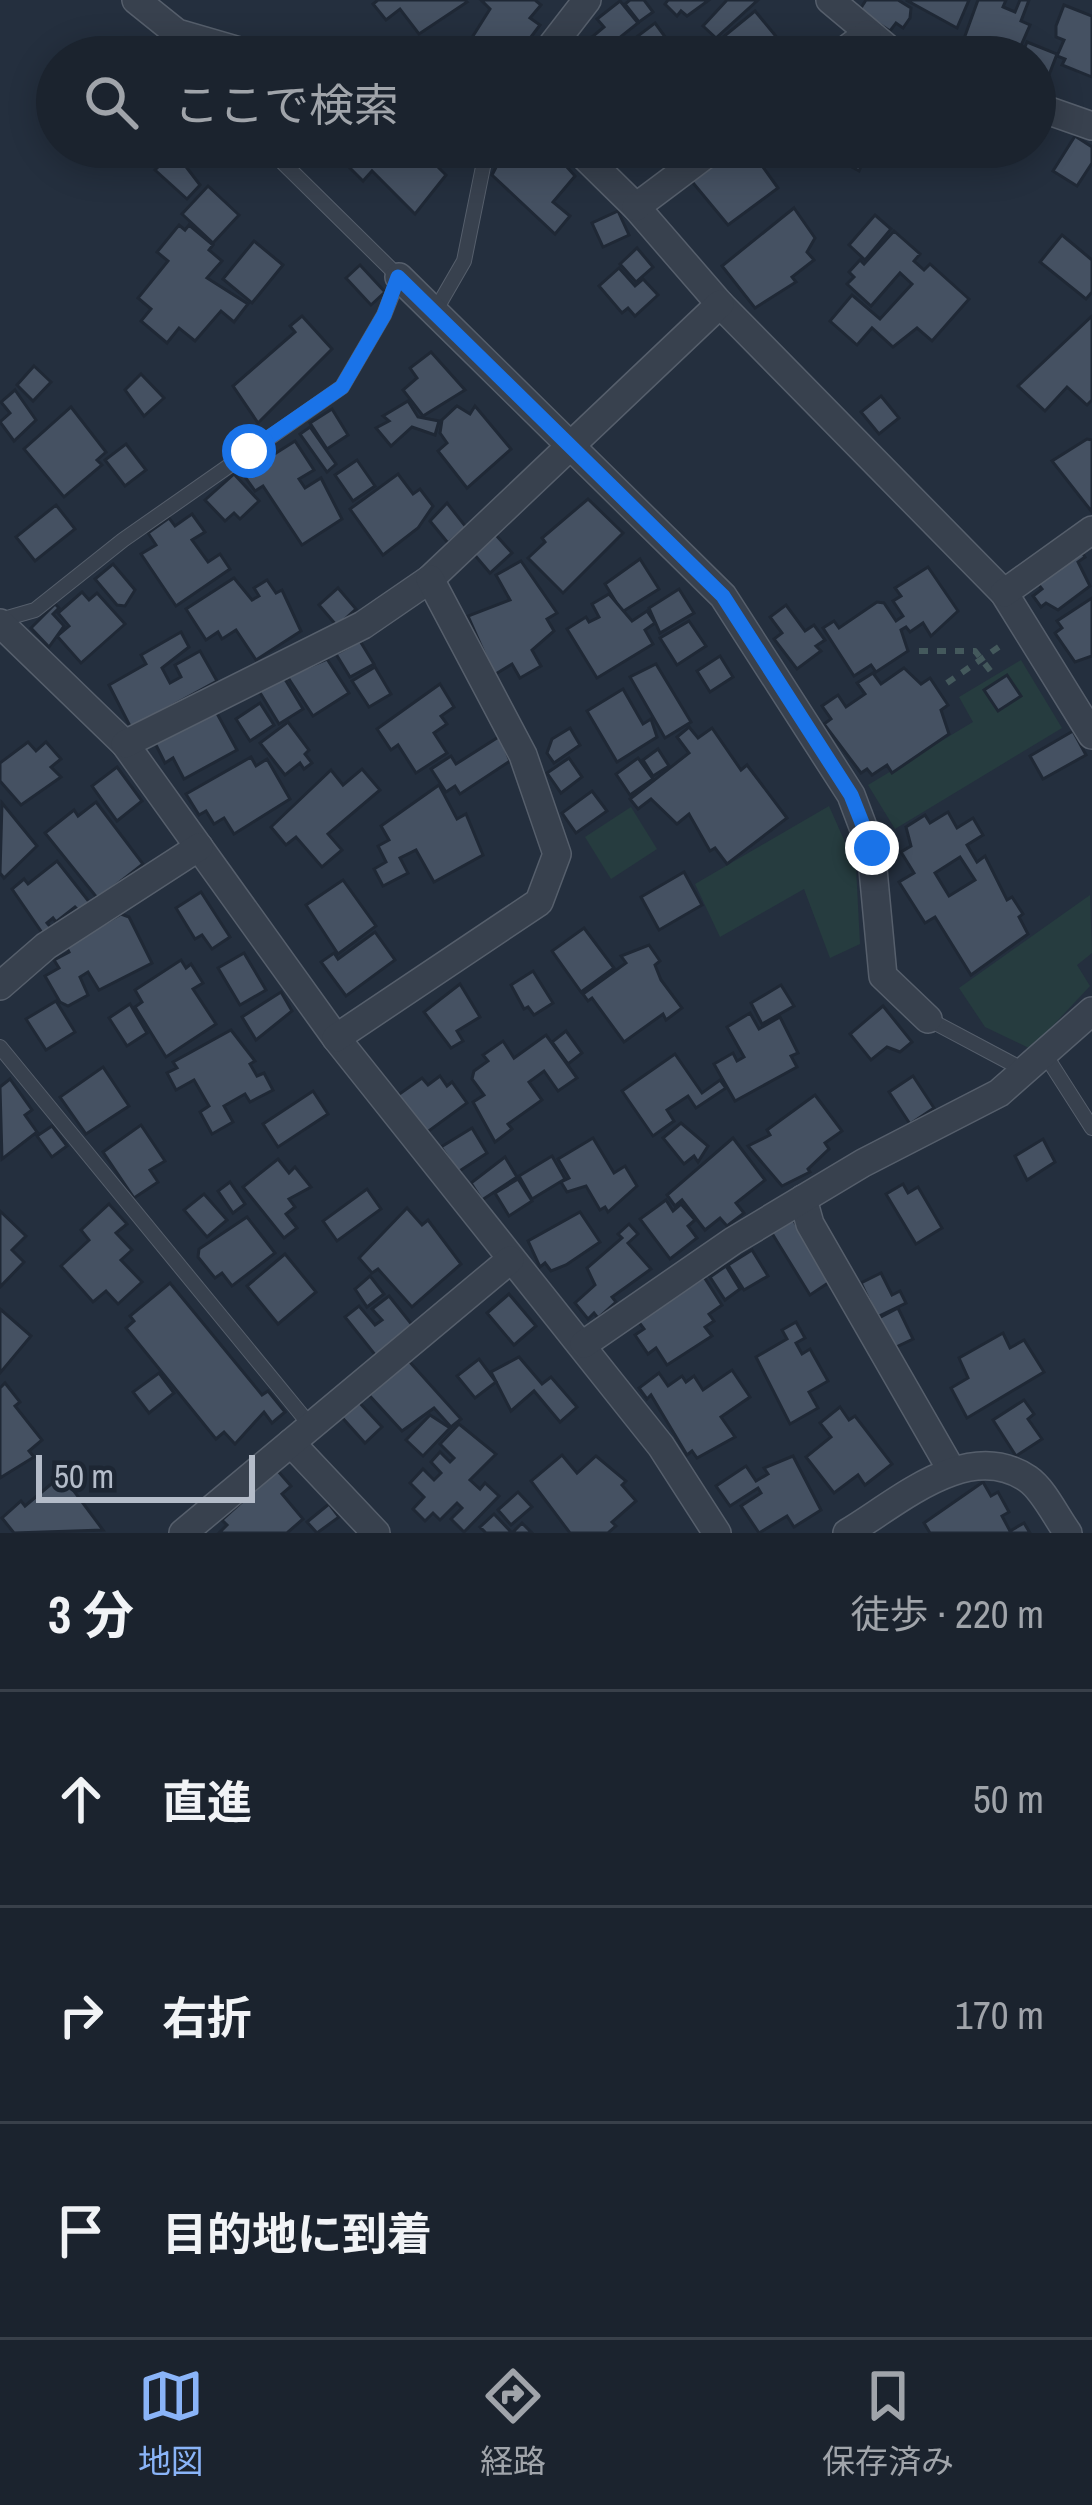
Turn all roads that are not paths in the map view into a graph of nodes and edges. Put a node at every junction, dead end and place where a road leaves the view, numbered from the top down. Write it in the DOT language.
graph roads {
  1 [pos="136,0"];
  2 [pos="587,0"];
  3 [pos="830,0"];
  4 [pos="867,34"];
  5 [pos="168,36"];
  6 [pos="559,36"];
  7 [pos="864,36"];
  8 [pos="870,36"];
  9 [pos="1056,113"];
  10 [pos="1092,126"];
  11 [pos="288,168"];
  12 [pos="483,168"];
  13 [pos="596,168"];
  14 [pos="688,168"];
  15 [pos="636,207"];
  16 [pos="398,277"];
  17 [pos="720,304"];
  18 [pos="434,313"];
  19 [pos="571,446"];
  20 [pos="1092,530"];
  21 [pos="430,579"];
  22 [pos="1004,593"];
  23 [pos="0,622"];
  24 [pos="1092,735"];
  25 [pos="124,744"];
  26 [pos="199,847"];
  27 [pos="0,986"];
  28 [pos="1092,1011"];
  29 [pos="928,1019"];
  30 [pos="336,1038"];
  31 [pos="0,1047"];
  32 [pos="1034,1063"];
  33 [pos="1092,1128"];
  34 [pos="803,1198"];
  35 [pos="510,1260"];
  36 [pos="584,1344"];
  37 [pos="300,1434"];
  38 [pos="952,1471"];
  39 [pos="183,1533"];
  40 [pos="376,1533"];
  41 [pos="717,1533"];
  42 [pos="848,1533"];
  43 [pos="1068,1533"];
  1 -- 5 [label="street"];
  2 -- 6 [label="street"];
  3 -- 4 [label="street"];
  4 -- 7 [label="street"];
  4 -- 8 [label="street"];
  9 -- 10 [label="street"];
  11 -- 16 [label="lane"];
  12 -- 18 [label="lane"];
  13 -- 15 [label="street"];
  14 -- 15 [label="street"];
  15 -- 17 [label="street"];
  16 -- 18 [label="street"];
  16 -- 23 [label="lane"];
  17 -- 19 [label="street"];
  17 -- 22 [label="street"];
  18 -- 19 [label="street"];
  19 -- 21 [label="street"];
  19 -- 29 [label="street"];
  20 -- 22 [label="street"];
  21 -- 25 [label="street"];
  21 -- 30 [label="street"];
  22 -- 24 [label="street"];
  23 -- 25 [label="street"];
  25 -- 26 [label="street"];
  26 -- 27 [label="street"];
  26 -- 30 [label="street"];
  28 -- 32 [label="street"];
  29 -- 32 [label="lane"];
  30 -- 35 [label="street"];
  31 -- 37 [label="lane"];
  32 -- 33 [label="lane"];
  32 -- 34 [label="street"];
  34 -- 36 [label="street"];
  34 -- 38 [label="street"];
  35 -- 36 [label="street"];
  35 -- 37 [label="street"];
  36 -- 41 [label="street"];
  37 -- 39 [label="street"];
  37 -- 40 [label="street"];
  38 -- 42 [label="street"];
  38 -- 43 [label="street"];
}
